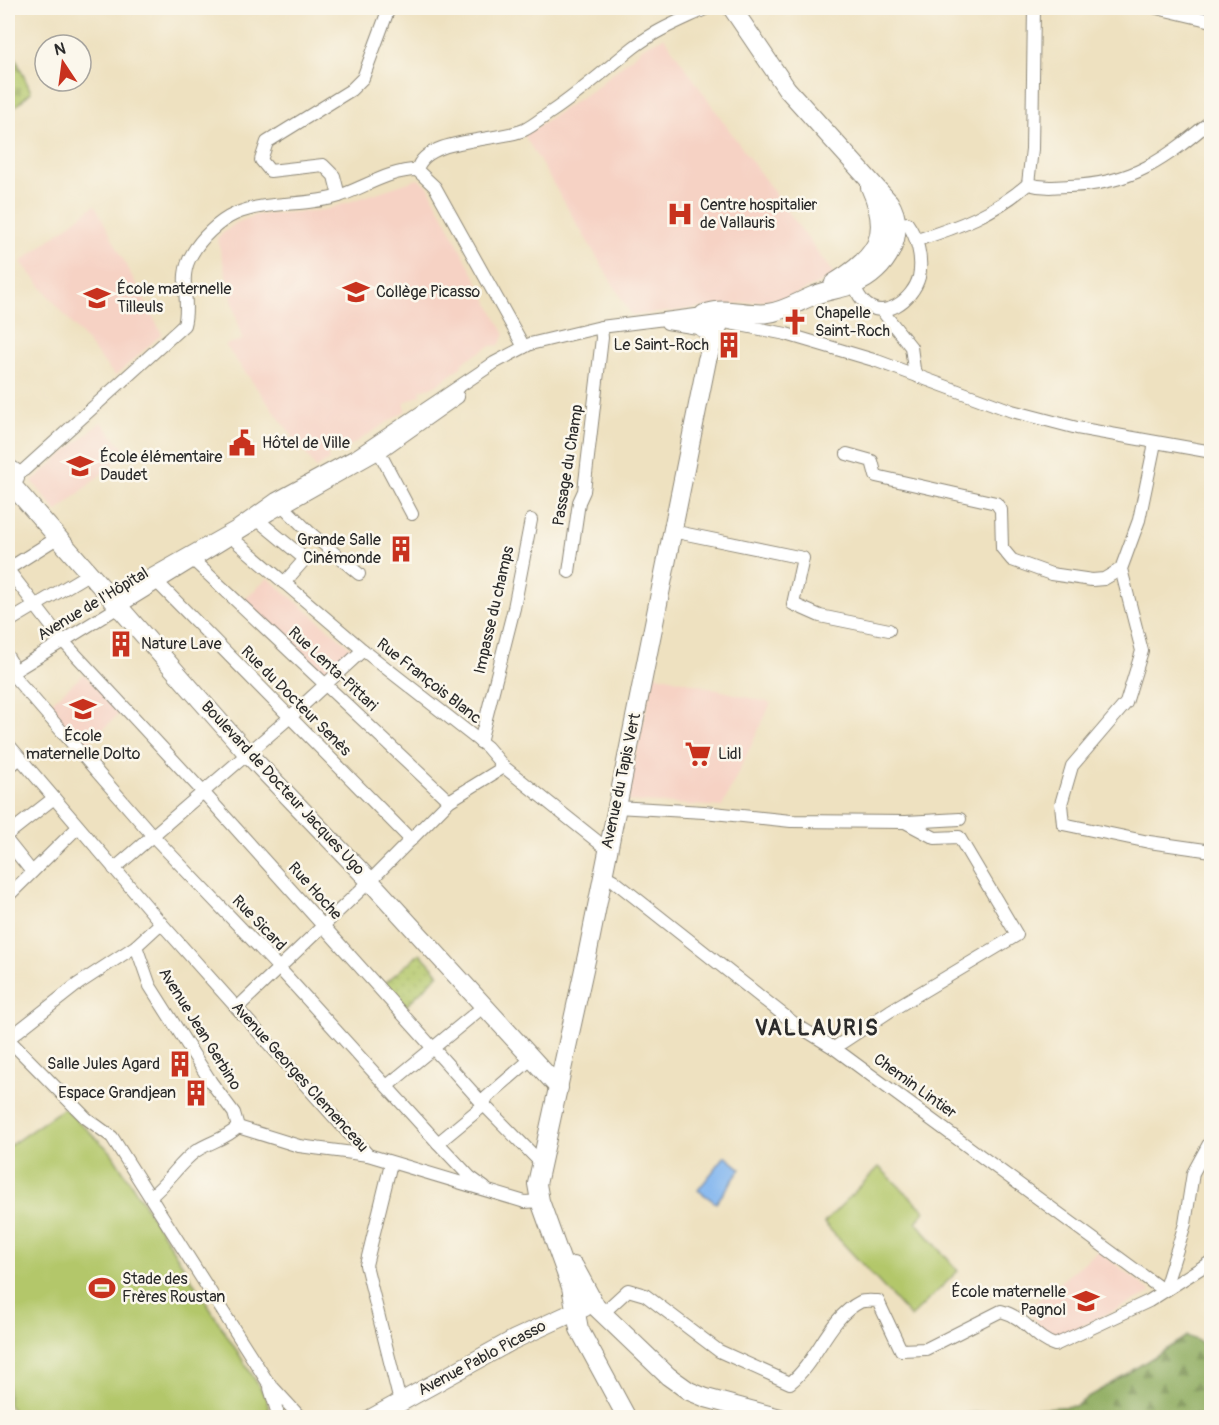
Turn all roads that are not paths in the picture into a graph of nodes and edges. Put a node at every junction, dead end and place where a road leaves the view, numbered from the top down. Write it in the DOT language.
graph roads {
  1 [pos="389,8"];
  2 [pos="707,8"];
  3 [pos="732,8"];
  4 [pos="1034,8"];
  5 [pos="1157,8"];
  6 [pos="1212,21"];
  7 [pos="1212,120"];
  8 [pos="417,170"];
  9 [pos="868,182"];
  10 [pos="1028,184"];
  11 [pos="339,196"];
  12 [pos="892,228"];
  13 [pos="917,240"];
  14 [pos="854,284"];
  15 [pos="815,295"];
  16 [pos="898,305"];
  17 [pos="883,312"];
  18 [pos="712,323"];
  19 [pos="601,327"];
  20 [pos="902,332"];
  21 [pos="524,347"];
  22 [pos="919,377"];
  23 [pos="1155,442"];
  24 [pos="377,447"];
  25 [pos="1212,452"];
  26 [pos="847,454"];
  27 [pos="10,478"];
  28 [pos="280,503"];
  29 [pos="412,514"];
  30 [pos="260,517"];
  31 [pos="531,520"];
  32 [pos="672,531"];
  33 [pos="237,532"];
  34 [pos="57,538"];
  35 [pos="189,561"];
  36 [pos="8,569"];
  37 [pos="1121,569"];
  38 [pos="569,572"];
  39 [pos="90,573"];
  40 [pos="359,573"];
  41 [pos="161,578"];
  42 [pos="284,583"];
  43 [pos="114,602"];
  44 [pos="36,604"];
  45 [pos="8,622"];
  46 [pos="889,630"];
  47 [pos="62,640"];
  48 [pos="363,650"];
  49 [pos="8,657"];
  50 [pos="9,674"];
  51 [pos="325,684"];
  52 [pos="289,718"];
  53 [pos="480,742"];
  54 [pos="8,744"];
  55 [pos="248,754"];
  56 [pos="20,758"];
  57 [pos="504,767"];
  58 [pos="8,768"];
  59 [pos="203,792"];
  60 [pos="54,798"];
  61 [pos="449,801"];
  62 [pos="616,807"];
  63 [pos="960,819"];
  64 [pos="905,822"];
  65 [pos="78,827"];
  66 [pos="8,834"];
  67 [pos="153,836"];
  68 [pos="411,840"];
  69 [pos="8,842"];
  70 [pos="607,849"];
  71 [pos="1212,851"];
  72 [pos="114,869"];
  73 [pos="32,872"];
  74 [pos="602,874"];
  75 [pos="370,881"];
  76 [pos="8,896"];
  77 [pos="161,924"];
  78 [pos="324,925"];
  79 [pos="136,946"];
  80 [pos="279,968"];
  81 [pos="484,1006"];
  82 [pos="237,1008"];
  83 [pos="9,1045"];
  84 [pos="433,1046"];
  85 [pos="834,1048"];
  86 [pos="531,1059"];
  87 [pos="387,1086"];
  88 [pos="559,1088"];
  89 [pos="484,1105"];
  90 [pos="238,1127"];
  91 [pos="1212,1138"];
  92 [pos="438,1143"];
  93 [pos="368,1155"];
  94 [pos="391,1163"];
  95 [pos="542,1164"];
  96 [pos="489,1190"];
  97 [pos="151,1196"];
  98 [pos="540,1201"];
  99 [pos="1212,1261"];
  100 [pos="1164,1291"];
  101 [pos="575,1309"];
  102 [pos="599,1310"];
  103 [pos="267,1381"];
  104 [pos="400,1402"];
  105 [pos="279,1418"];
  106 [pos="301,1418"];
  107 [pos="372,1418"];
  108 [pos="627,1418"];
  109 [pos="780,1418"];
  1 -- 11 [label="street"];
  2 -- 8 [label="street"];
  3 -- 9 [label="main road"];
  4 -- 10 [label="street"];
  5 -- 6 [label="street"];
  7 -- 10 [label="street"];
  8 -- 11 [label="street"];
  8 -- 21 [label="street"];
  9 -- 12 [label="main road"];
  9 -- 12 [label="main road"];
  10 -- 13 [label="street"];
  11 -- 27 [label="street"];
  12 -- 13 [label="street"];
  12 -- 14 [label="main road"];
  12 -- 15 [label="main road"];
  13 -- 16 [label="street"];
  14 -- 15 [label="main road"];
  14 -- 17 [label="street"];
  15 -- 18 [label="main road"];
  16 -- 17 [label="street"];
  16 -- 20 [label="street"];
  17 -- 20 [label="street"];
  18 -- 19 [label="street, Avenue de l'Hôpital"];
  18 -- 22 [label="street, Avenue de l'Hôpital"];
  18 -- 32 [label="main road, Avenue du Tapis Vert"];
  19 -- 21 [label="street, Avenue de l'Hôpital"];
  19 -- 38 [label="street, Passage du Champ"];
  20 -- 22 [label="street"];
  21 -- 24 [label="street, Avenue de l'Hôpital"];
  22 -- 23 [label="street, Avenue de l'Hôpital"];
  23 -- 25 [label="street, Avenue de l'Hôpital"];
  23 -- 37 [label="street"];
  24 -- 28 [label="street, Avenue de l'Hôpital"];
  24 -- 29 [label="street"];
  26 -- 37 [label="street"];
  27 -- 34 [label="main road, Boulevard de Docteur Jacques Ugo"];
  28 -- 30 [label="street, Avenue de l'Hôpital"];
  28 -- 40 [label="street"];
  30 -- 33 [label="street, Avenue de l'Hôpital"];
  30 -- 42 [label="street"];
  31 -- 53 [label="street, Impasse du champs"];
  32 -- 46 [label="street"];
  32 -- 62 [label="main road, Avenue du Tapis Vert"];
  33 -- 35 [label="street, Avenue de l'Hôpital"];
  33 -- 42 [label="street, Rue François Blanc"];
  34 -- 36 [label="street"];
  34 -- 39 [label="main road, Boulevard de Docteur Jacques Ugo"];
  35 -- 41 [label="street, Avenue de l'Hôpital"];
  35 -- 51 [label="street, Rue Lenta-Pittari"];
  36 -- 44 [label="street, Rue Hoche"];
  37 -- 71 [label="street"];
  39 -- 43 [label="main road, Boulevard de Docteur Jacques Ugo"];
  39 -- 44 [label="street"];
  41 -- 43 [label="street, Avenue de l'Hôpital"];
  41 -- 52 [label="street, Rue du Docteur Senès"];
  42 -- 48 [label="street, Rue François Blanc"];
  43 -- 47 [label="street, Avenue de l'Hôpital"];
  43 -- 55 [label="main road, Boulevard de Docteur Jacques Ugo"];
  44 -- 45 [label="street"];
  44 -- 47 [label="street, Rue Hoche"];
  47 -- 50 [label="street, Avenue de l'Hôpital"];
  47 -- 59 [label="street, Rue Hoche"];
  48 -- 51 [label="street"];
  48 -- 53 [label="street, Rue François Blanc"];
  49 -- 50 [label="street"];
  50 -- 67 [label="street, Rue Sicard"];
  51 -- 52 [label="street"];
  51 -- 61 [label="street, Rue Lenta-Pittari"];
  52 -- 55 [label="street"];
  52 -- 68 [label="street, Rue du Docteur Senès"];
  53 -- 57 [label="street, Rue François Blanc"];
  54 -- 56 [label="street, Avenue Georges Clemenceau"];
  55 -- 59 [label="street"];
  55 -- 75 [label="main road, Boulevard de Docteur Jacques Ugo"];
  56 -- 58 [label="street"];
  56 -- 60 [label="street, Avenue Georges Clemenceau"];
  57 -- 61 [label="street"];
  57 -- 70 [label="street, Rue François Blanc"];
  59 -- 67 [label="street"];
  59 -- 78 [label="street, Rue Hoche"];
  60 -- 65 [label="street, Avenue Georges Clemenceau"];
  60 -- 66 [label="street"];
  61 -- 68 [label="street"];
  62 -- 64 [label="street"];
  62 -- 70 [label="main road, Avenue du Tapis Vert"];
  63 -- 64 [label="street"];
  64 -- 85 [label="street"];
  65 -- 72 [label="street, Avenue Georges Clemenceau"];
  65 -- 73 [label="street"];
  67 -- 72 [label="street"];
  67 -- 80 [label="street, Rue Sicard"];
  68 -- 75 [label="street"];
  69 -- 73 [label="street"];
  70 -- 74 [label="main road, Avenue du Tapis Vert"];
  72 -- 77 [label="street, Avenue Georges Clemenceau"];
  73 -- 76 [label="street"];
  74 -- 85 [label="street, Chemin Lintier"];
  74 -- 88 [label="main road, Avenue du Tapis Vert"];
  75 -- 78 [label="street"];
  75 -- 81 [label="main road, Boulevard de Docteur Jacques Ugo"];
  77 -- 79 [label="street"];
  77 -- 82 [label="street, Avenue Georges Clemenceau"];
  78 -- 80 [label="street"];
  78 -- 84 [label="street, Rue Hoche"];
  79 -- 83 [label="street"];
  79 -- 90 [label="street, Avenue Jean Gerbino"];
  80 -- 82 [label="street"];
  80 -- 87 [label="street, Rue Sicard"];
  81 -- 84 [label="street"];
  81 -- 86 [label="main road, Boulevard de Docteur Jacques Ugo"];
  82 -- 93 [label="street, Avenue Georges Clemenceau"];
  83 -- 97 [label="street"];
  84 -- 87 [label="street"];
  84 -- 89 [label="street, Rue Hoche"];
  85 -- 100 [label="street, Chemin Lintier"];
  86 -- 88 [label="main road, Boulevard de Docteur Jacques Ugo"];
  86 -- 89 [label="street"];
  87 -- 92 [label="street, Rue Sicard"];
  88 -- 95 [label="main road, Avenue du Tapis Vert"];
  89 -- 92 [label="street"];
  89 -- 95 [label="street, Rue Hoche"];
  90 -- 93 [label="street"];
  90 -- 97 [label="street"];
  91 -- 100 [label="street"];
  92 -- 96 [label="street, Rue Sicard"];
  93 -- 94 [label="street, Avenue Georges Clemenceau"];
  94 -- 96 [label="street, Avenue Georges Clemenceau"];
  94 -- 104 [label="street"];
  95 -- 98 [label="main road, Avenue du Tapis Vert"];
  96 -- 98 [label="street, Avenue Georges Clemenceau"];
  97 -- 103 [label="street"];
  98 -- 101 [label="main road"];
  98 -- 102 [label="main road"];
  99 -- 100 [label="street"];
  100 -- 102 [label="street"];
  101 -- 102 [label="main road, Avenue Pablo Picasso"];
  101 -- 104 [label="main road, Avenue Pablo Picasso"];
  101 -- 108 [label="main road"];
  102 -- 109 [label="main road"];
  103 -- 105 [label="street"];
  103 -- 106 [label="street"];
  104 -- 107 [label="main road, Avenue Pablo Picasso"];
}
